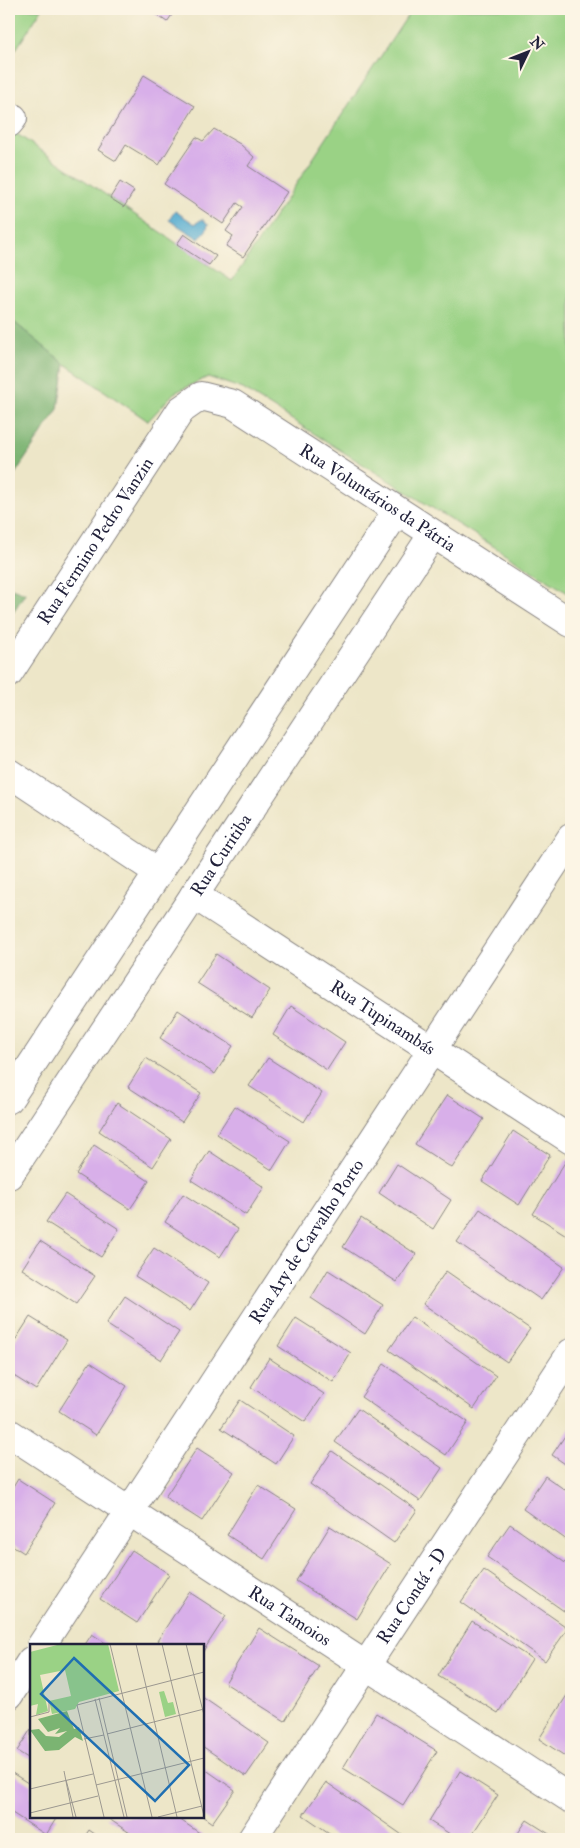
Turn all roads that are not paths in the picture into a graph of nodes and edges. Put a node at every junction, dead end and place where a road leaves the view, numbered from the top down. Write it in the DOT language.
graph roads {
  1 [pos="181,410"];
  2 [pos="396,511"];
  3 [pos="432,534"];
  4 [pos="571,623"];
  5 [pos="9,673"];
  6 [pos="9,773"];
  7 [pos="571,838"];
  8 [pos="158,872"];
  9 [pos="194,895"];
  10 [pos="432,1050"];
  11 [pos="9,1098"];
  12 [pos="571,1140"];
  13 [pos="9,1175"];
  14 [pos="571,1353"];
  15 [pos="9,1433"];
  16 [pos="129,1511"];
  17 [pos="42,1644"];
  18 [pos="30,1662"];
  19 [pos="366,1665"];
  20 [pos="9,1695"];
  21 [pos="571,1799"];
  22 [pos="252,1839"];
  1 -- 2 [label="street, Rua Voluntários da Pátria"];
  1 -- 5 [label="street, Rua Fermino Pedro Vanzin"];
  2 -- 3 [label="street, Rua Voluntários da Pátria"];
  2 -- 8 [label="street"];
  3 -- 4 [label="street, Rua Voluntários da Pátria"];
  3 -- 9 [label="street, Rua Curitiba"];
  6 -- 8 [label="street"];
  7 -- 10 [label="street, Rua Ary de Carvalho Porto"];
  8 -- 11 [label="street"];
  9 -- 10 [label="street, Rua Tupinambás"];
  9 -- 13 [label="street, Rua Curitiba"];
  10 -- 12 [label="street, Rua Tupinambás"];
  10 -- 16 [label="street, Rua Ary de Carvalho Porto"];
  14 -- 19 [label="street, Rua Condá - D"];
  15 -- 16 [label="street, Rua Tamoios"];
  16 -- 17 [label="street, Rua Ary de Carvalho Porto"];
  16 -- 19 [label="street, Rua Tamoios"];
  18 -- 20 [label="street"];
  19 -- 21 [label="street, Rua Tamoios"];
  19 -- 22 [label="street, Rua Condá - D"];
}
